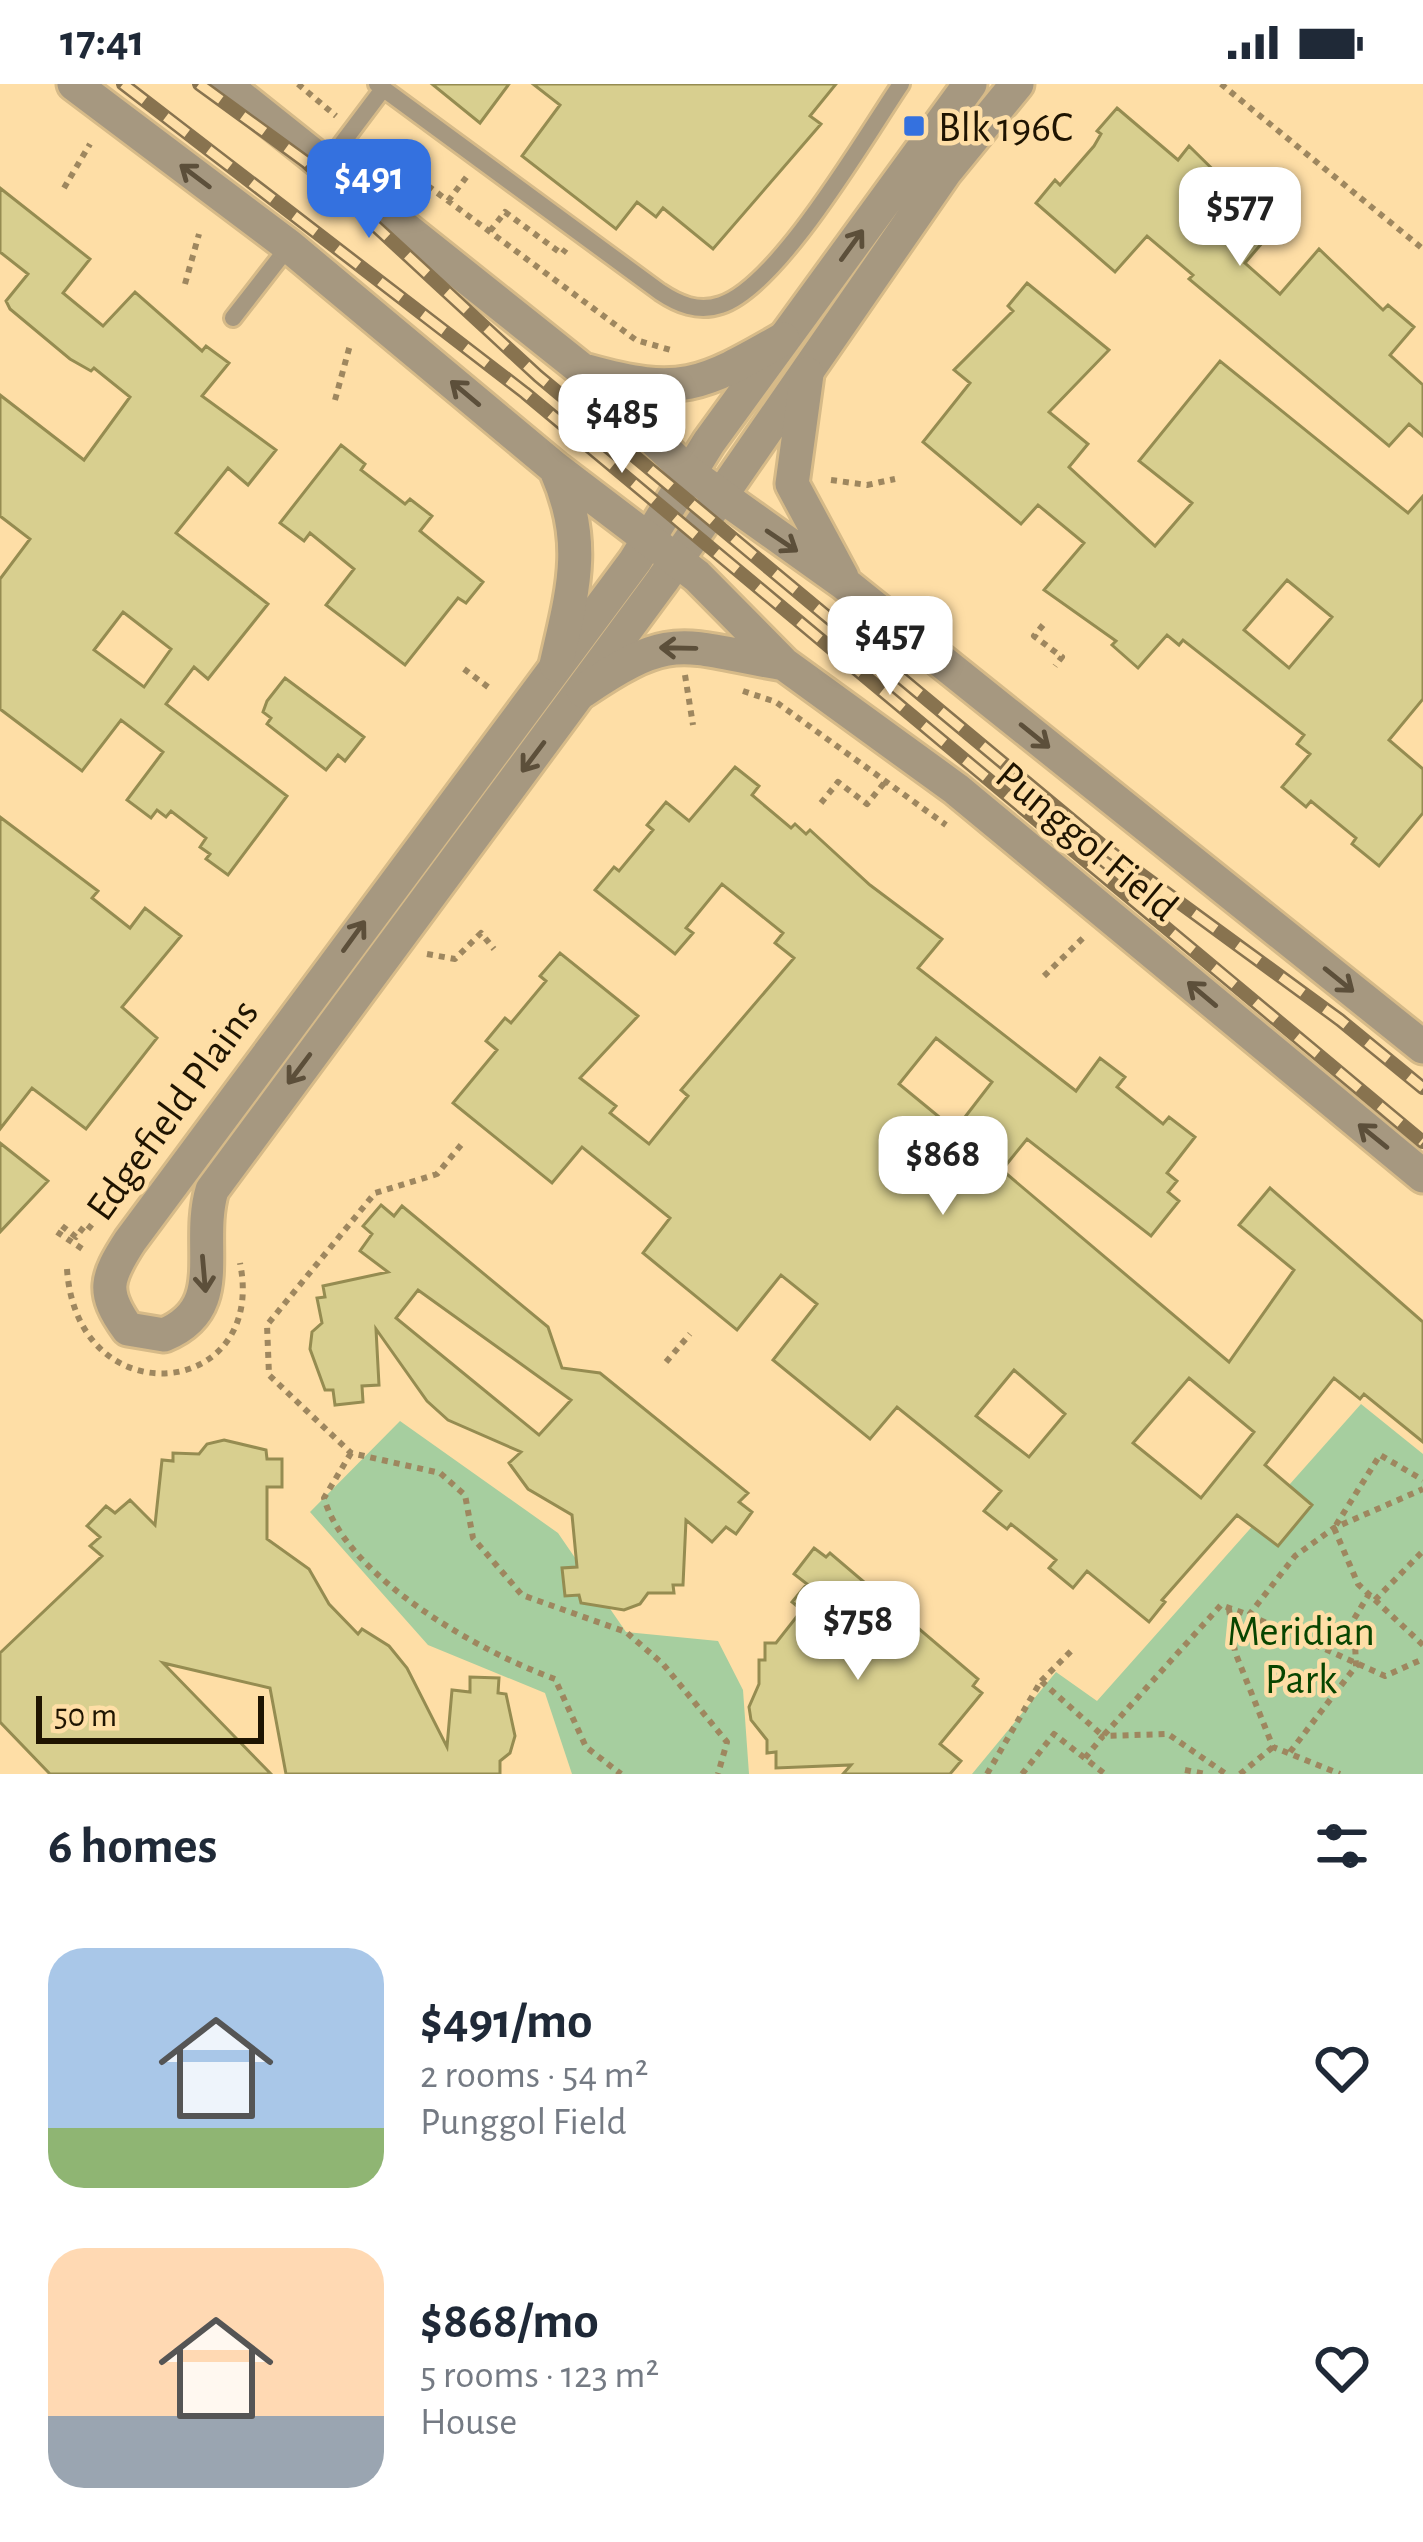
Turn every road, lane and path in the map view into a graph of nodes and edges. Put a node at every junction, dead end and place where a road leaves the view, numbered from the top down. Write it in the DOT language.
graph roads {
  1 [pos="74,84"];
  2 [pos="224,84"];
  3 [pos="298,84"];
  4 [pos="902,84"];
  5 [pos="970,84"];
  6 [pos="1017,84"];
  7 [pos="1220,84"];
  8 [pos="380,87"];
  9 [pos="352,130"];
  10 [pos="90,144"];
  11 [pos="328,162"];
  12 [pos="458,187"];
  13 [pos="64,188"];
  14 [pos="448,201"];
  15 [pos="490,232"];
  16 [pos="579,232"];
  17 [pos="199,234"];
  18 [pos="289,246"];
  19 [pos="1423,249"];
  20 [pos="185,284"];
  21 [pos="232,318"];
  22 [pos="783,339"];
  23 [pos="350,345"];
  24 [pos="580,368"];
  25 [pos="807,374"];
  26 [pos="682,387"];
  27 [pos="335,400"];
  28 [pos="555,468"];
  29 [pos="688,472"];
  30 [pos="896,479"];
  31 [pos="831,480"];
  32 [pos="720,497"];
  33 [pos="661,549"];
  34 [pos="845,584"];
  35 [pos="1043,626"];
  36 [pos="556,664"];
  37 [pos="784,664"];
  38 [pos="1055,666"];
  39 [pos="464,669"];
  40 [pos="685,674"];
  41 [pos="666,677"];
  42 [pos="706,680"];
  43 [pos="727,686"];
  44 [pos="488,687"];
  45 [pos="583,691"];
  46 [pos="692,725"];
  47 [pos="885,782"];
  48 [pos="821,803"];
  49 [pos="952,830"];
  50 [pos="1070,920"];
  51 [pos="442,935"];
  52 [pos="494,949"];
  53 [pos="428,954"];
  54 [pos="414,972"];
  55 [pos="1044,976"];
  56 [pos="1423,1047"];
  57 [pos="461,1145"];
  58 [pos="1423,1176"];
  59 [pos="95,1231"];
  60 [pos="84,1250"];
  61 [pos="239,1255"];
  62 [pos="67,1269"];
  63 [pos="689,1334"];
  64 [pos="666,1362"];
  65 [pos="351,1454"];
  66 [pos="1423,1485"];
  67 [pos="1334,1528"];
  68 [pos="1423,1551"];
  69 [pos="1372,1597"];
  70 [pos="1229,1608"];
  71 [pos="1249,1615"];
  72 [pos="1423,1629"];
  73 [pos="1415,1637"];
  74 [pos="1423,1645"];
  75 [pos="1072,1649"];
  76 [pos="1423,1659"];
  77 [pos="1356,1666"];
  78 [pos="1041,1681"];
  79 [pos="1103,1736"];
  80 [pos="1273,1747"];
  81 [pos="1290,1752"];
  82 [pos="1085,1758"];
  83 [pos="1185,1773"];
  84 [pos="620,1774"];
  85 [pos="718,1774"];
  86 [pos="987,1774"];
  87 [pos="1022,1774"];
  88 [pos="1105,1774"];
  89 [pos="1206,1774"];
  90 [pos="1226,1774"];
  91 [pos="1240,1774"];
  92 [pos="1340,1774"];
  18 -- 1 [label="street, Punggol Field, one-way"];
  2 -- 11 [label="street, Punggol Field"];
  3 -- 9 [label="path"];
  4 -- 16 [label="lane"];
  22 -- 5 [label="street, Edgefield Plains, one-way"];
  6 -- 25 [label="street, Edgefield Plains"];
  7 -- 19 [label="path"];
  8 -- 9 [label="lane"];
  8 -- 16 [label="lane"];
  9 -- 11 [label="lane"];
  9 -- 14 [label="path"];
  10 -- 13 [label="path"];
  11 -- 24 [label="street, Punggol Field"];
  12 -- 14 [label="path"];
  14 -- 15 [label="path"];
  15 -- 16 [label="path"];
  15 -- 26 [label="path"];
  17 -- 20 [label="path"];
  18 -- 21 [label="lane"];
  28 -- 18 [label="street, Punggol Field, one-way"];
  22 -- 26 [label="street"];
  22 -- 29 [label="street, Edgefield Plains"];
  23 -- 27 [label="path"];
  24 -- 26 [label="street"];
  24 -- 29 [label="street, Punggol Field"];
  25 -- 32 [label="street, Edgefield Plains"];
  25 -- 34 [label="street"];
  28 -- 33 [label="street, Punggol Field"];
  28 -- 36 [label="street"];
  29 -- 32 [label="street, Punggol Field"];
  29 -- 33 [label="street, Edgefield Plains"];
  30 -- 31 [label="path"];
  32 -- 33 [label="street, Edgefield Plains"];
  32 -- 34 [label="street, Punggol Field, one-way"];
  33 -- 36 [label="street, Edgefield Plains"];
  33 -- 37 [label="street, Punggol Field"];
  33 -- 45 [label="street, Edgefield Plains"];
  34 -- 56 [label="street, Punggol Field, one-way"];
  35 -- 38 [label="path"];
  45 -- 36 [label="street, Edgefield Plains, one-way"];
  37 -- 45 [label="street, one-way"];
  58 -- 37 [label="street, Punggol Field, one-way"];
  39 -- 44 [label="path"];
  40 -- 41 [label="path"];
  40 -- 42 [label="path"];
  40 -- 46 [label="path"];
  43 -- 47 [label="path"];
  47 -- 48 [label="path"];
  47 -- 49 [label="path"];
  50 -- 55 [label="path"];
  51 -- 53 [label="path"];
  52 -- 53 [label="path"];
  53 -- 54 [label="path"];
  57 -- 65 [label="path"];
  59 -- 60 [label="path"];
  61 -- 62 [label="path"];
  63 -- 64 [label="path"];
  65 -- 84 [label="path"];
  65 -- 85 [label="path"];
  66 -- 67 [label="path"];
  66 -- 67 [label="path"];
  67 -- 69 [label="path"];
  67 -- 71 [label="path"];
  68 -- 69 [label="path"];
  69 -- 73 [label="path"];
  69 -- 77 [label="path"];
  70 -- 71 [label="path"];
  70 -- 79 [label="path"];
  70 -- 80 [label="path"];
  71 -- 77 [label="path"];
  72 -- 73 [label="path"];
  73 -- 74 [label="path"];
  75 -- 78 [label="path"];
  76 -- 77 [label="path"];
  77 -- 81 [label="path"];
  78 -- 79 [label="path"];
  78 -- 86 [label="path"];
  79 -- 82 [label="path"];
  79 -- 90 [label="path"];
  80 -- 81 [label="path"];
  80 -- 91 [label="path"];
  81 -- 92 [label="path"];
  82 -- 87 [label="path"];
  82 -- 88 [label="path"];
  83 -- 89 [label="path"];
}
